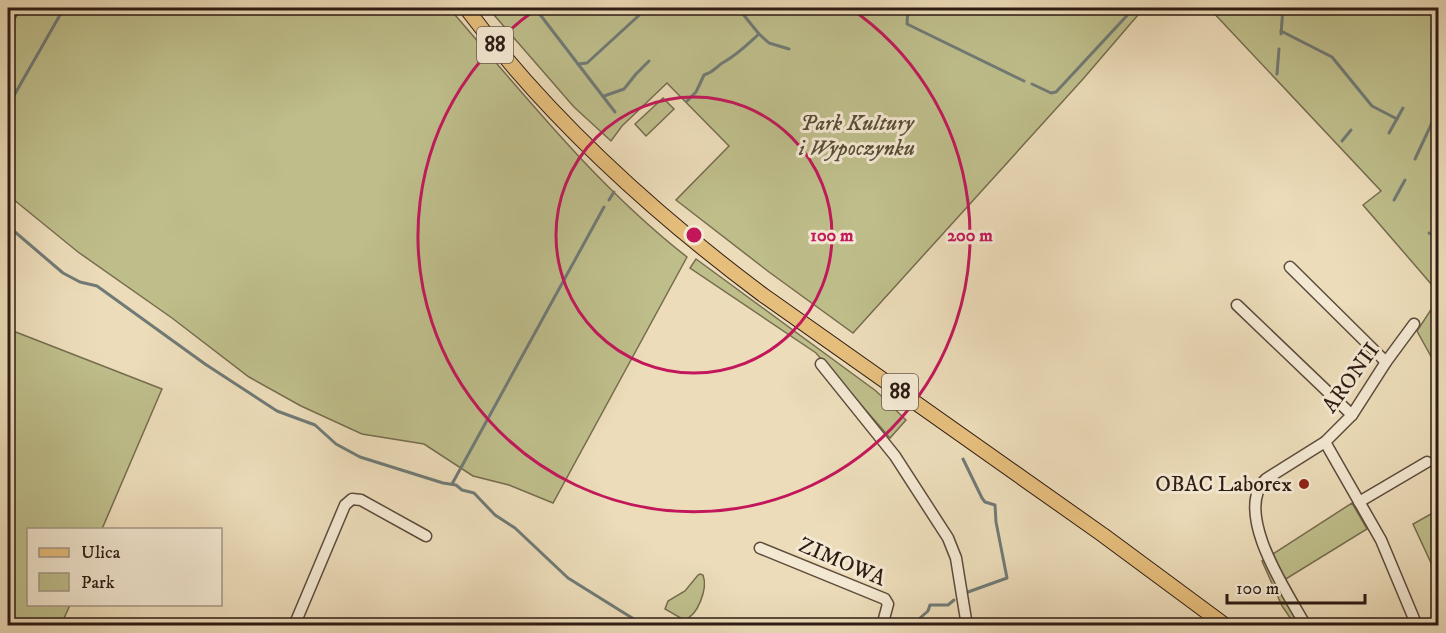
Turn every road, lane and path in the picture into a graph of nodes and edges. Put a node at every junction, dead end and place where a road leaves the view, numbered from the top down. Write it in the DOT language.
graph roads {
  1 [pos="14,8"];
  2 [pos="466,8"];
  3 [pos="8,20"];
  4 [pos="1290,267"];
  5 [pos="1237,305"];
  6 [pos="1414,324"];
  7 [pos="1386,362"];
  8 [pos="821,364"];
  9 [pos="1352,415"];
  10 [pos="1325,442"];
  11 [pos="1427,462"];
  12 [pos="1359,502"];
  13 [pos="426,536"];
  14 [pos="760,548"];
  15 [pos="294,626"];
  16 [pos="882,626"];
  17 [pos="967,626"];
  18 [pos="1226,626"];
  19 [pos="1306,626"];
  20 [pos="1417,626"];
  1 -- 3 [label="street"];
  2 -- 18 [label="main road, 88"];
  4 -- 7 [label="street"];
  5 -- 9 [label="street"];
  6 -- 7 [label="street, ARONII"];
  7 -- 9 [label="street, ARONII"];
  8 -- 17 [label="street"];
  9 -- 10 [label="street, ARONII"];
  10 -- 12 [label="street"];
  10 -- 19 [label="street, ARONII"];
  11 -- 12 [label="street"];
  12 -- 20 [label="street"];
  13 -- 15 [label="street"];
  14 -- 16 [label="street, ZIMOWA"];
}
